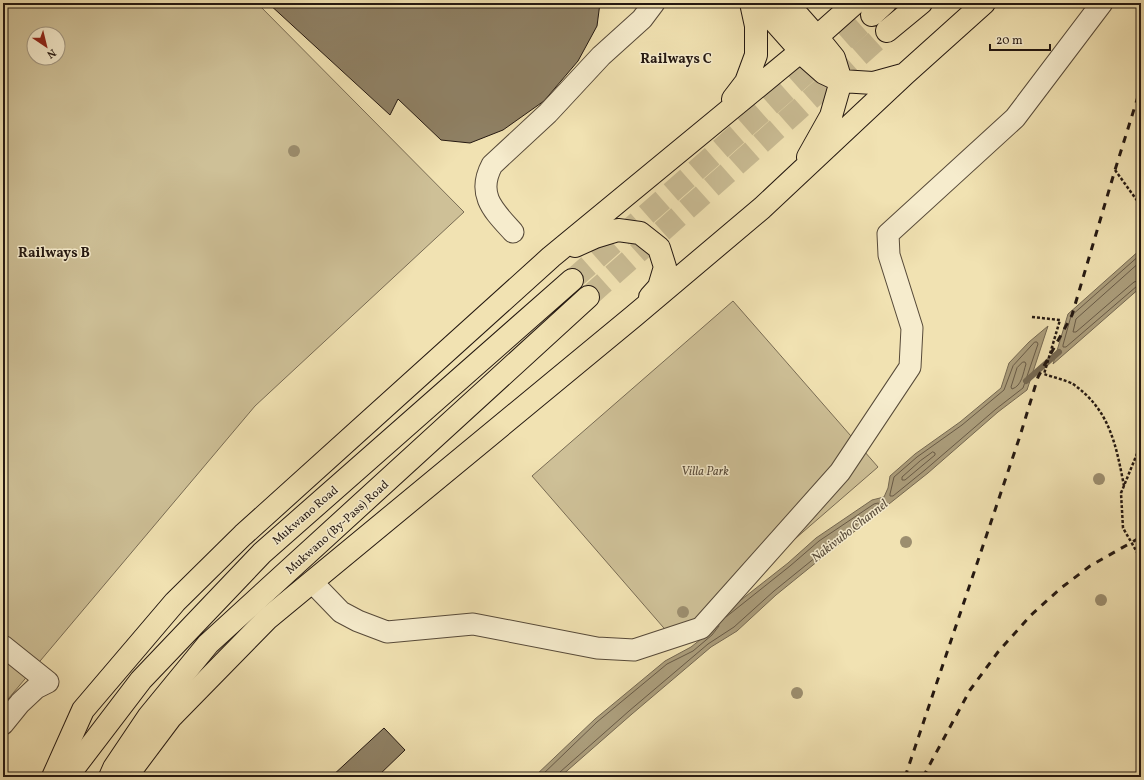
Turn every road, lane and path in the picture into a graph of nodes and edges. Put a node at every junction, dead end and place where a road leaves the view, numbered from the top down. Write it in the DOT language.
graph roads {
  1 [pos="654,3"];
  2 [pos="751,3"];
  3 [pos="758,3"];
  4 [pos="787,3"];
  5 [pos="922,3"];
  6 [pos="984,3"];
  7 [pos="1102,3"];
  8 [pos="871,7"];
  9 [pos="887,31"];
  10 [pos="817,37"];
  11 [pos="801,51"];
  12 [pos="905,74"];
  13 [pos="840,81"];
  14 [pos="720,118"];
  15 [pos="1115,170"];
  16 [pos="799,174"];
  17 [pos="1141,206"];
  18 [pos="513,232"];
  19 [pos="551,257"];
  20 [pos="572,280"];
  21 [pos="588,297"];
  22 [pos="634,316"];
  23 [pos="1032,317"];
  24 [pos="1141,444"];
  25 [pos="1124,486"];
  26 [pos="1141,559"];
  27 [pos="312,582"];
  28 [pos="3,646"];
  29 [pos="3,724"];
  30 [pos="53,777"];
  31 [pos="67,777"];
  32 [pos="110,777"];
  33 [pos="126,777"];
  1 -- 18 [label="street"];
  2 -- 14 [label="main road"];
  3 -- 11 [label="main road"];
  4 -- 10 [label="main road"];
  5 -- 9 [label="main road"];
  6 -- 12 [label="main road"];
  7 -- 27 [label="street"];
  8 -- 10 [label="main road"];
  10 -- 11 [label="main road"];
  10 -- 13 [label="main road"];
  11 -- 13 [label="main road"];
  11 -- 14 [label="main road"];
  12 -- 13 [label="main road"];
  12 -- 16 [label="main road"];
  13 -- 16 [label="main road"];
  14 -- 19 [label="main road"];
  15 -- 17 [label="path"];
  16 -- 22 [label="main road"];
  19 -- 22 [label="main road"];
  19 -- 30 [label="main road"];
  20 -- 31 [label="main road, Mukwano Road"];
  21 -- 32 [label="main road, Mukwano (By-Pass) Road"];
  22 -- 27 [label="main road"];
  23 -- 25 [label="path"];
  24 -- 25 [label="path"];
  25 -- 26 [label="path"];
  27 -- 33 [label="main road"];
  28 -- 29 [label="street"];
}
